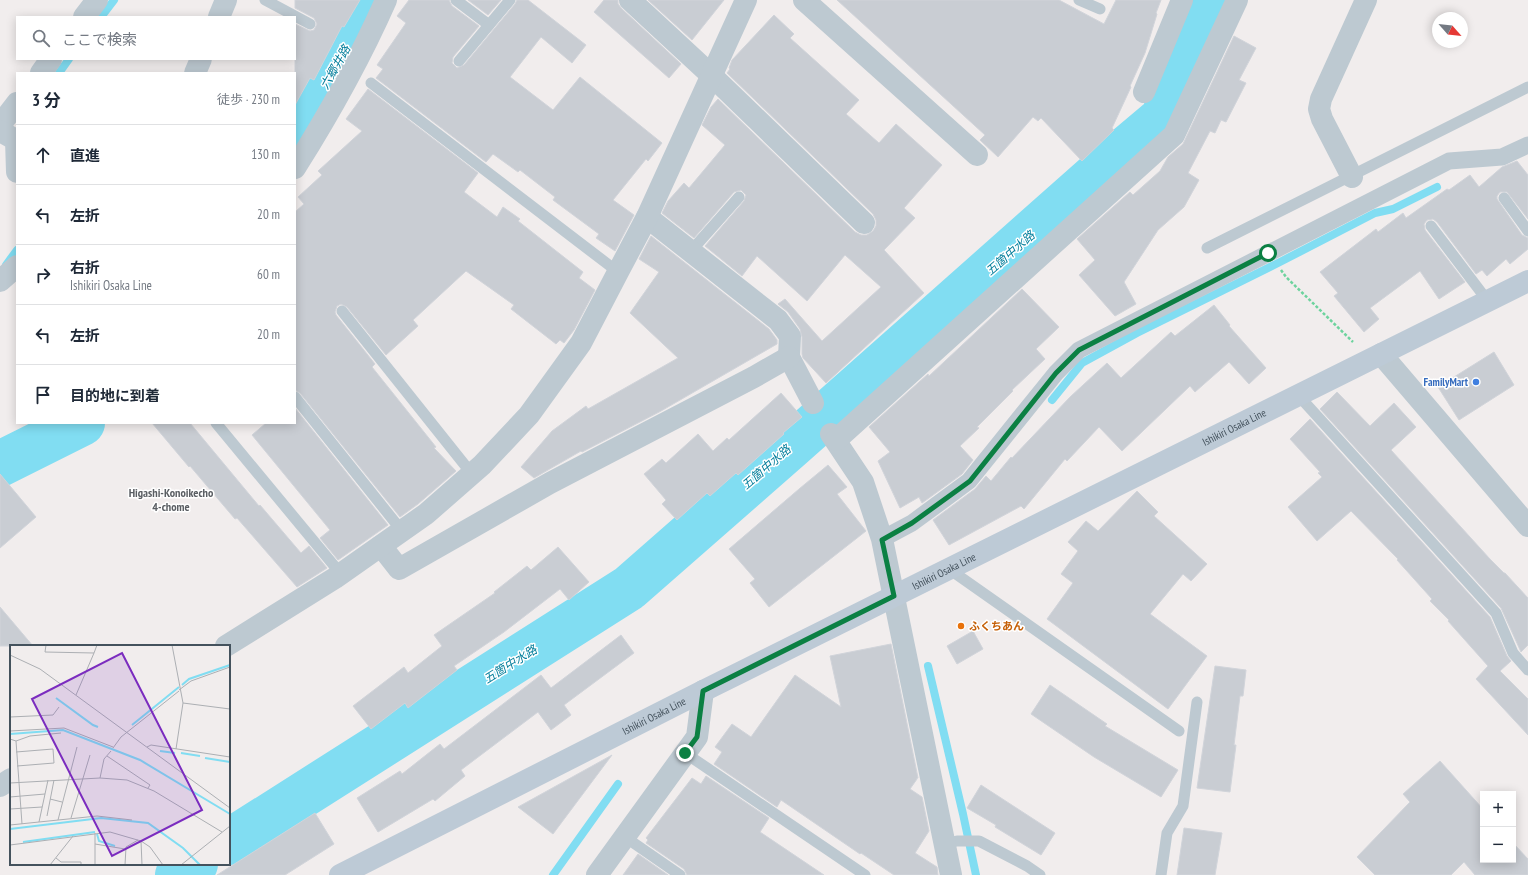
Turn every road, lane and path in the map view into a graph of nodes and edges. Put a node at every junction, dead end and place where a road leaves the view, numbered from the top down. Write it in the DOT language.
graph roads {
  1 [pos="97,0"];
  2 [pos="226,0"];
  3 [pos="265,0"];
  4 [pos="386,0"];
  5 [pos="456,0"];
  6 [pos="510,0"];
  7 [pos="630,0"];
  8 [pos="746,0"];
  9 [pos="804,0"];
  10 [pos="1079,0"];
  11 [pos="1182,0"];
  12 [pos="1237,0"];
  13 [pos="1366,0"];
  14 [pos="1100,9"];
  15 [pos="85,16"];
  16 [pos="219,16"];
  17 [pos="295,16"];
  18 [pos="296,17"];
  19 [pos="310,24"];
  20 [pos="488,25"];
  21 [pos="50,60"];
  22 [pos="201,60"];
  23 [pos="459,61"];
  24 [pos="42,72"];
  25 [pos="195,72"];
  26 [pos="712,75"];
  27 [pos="371,83"];
  28 [pos="1528,87"];
  29 [pos="1144,92"];
  30 [pos="16,104"];
  31 [pos="0,125"];
  32 [pos="0,131"];
  33 [pos="16,140"];
  34 [pos="1528,145"];
  35 [pos="977,155"];
  36 [pos="296,166"];
  37 [pos="1352,177"];
  38 [pos="739,197"];
  39 [pos="1504,198"];
  40 [pos="647,216"];
  41 [pos="864,223"];
  42 [pos="1431,226"];
  43 [pos="1528,231"];
  44 [pos="1207,248"];
  45 [pos="691,251"];
  46 [pos="16,267"];
  47 [pos="618,272"];
  48 [pos="1286,277"];
  49 [pos="0,281"];
  50 [pos="1528,281"];
  51 [pos="1487,300"];
  52 [pos="342,311"];
  53 [pos="1376,356"];
  54 [pos="789,357"];
  55 [pos="1298,395"];
  56 [pos="296,398"];
  57 [pos="812,403"];
  58 [pos="217,424"];
  59 [pos="472,474"];
  60 [pos="1528,526"];
  61 [pos="402,531"];
  62 [pos="882,540"];
  63 [pos="381,546"];
  64 [pos="949,569"];
  65 [pos="341,574"];
  66 [pos="894,596"];
  67 [pos="228,645"];
  68 [pos="1528,670"];
  69 [pos="703,691"];
  70 [pos="1197,702"];
  71 [pos="1179,731"];
  72 [pos="685,753"];
  73 [pos="10,780"];
  74 [pos="0,786"];
  75 [pos="625,837"];
  76 [pos="950,842"];
  77 [pos="340,875"];
  78 [pos="597,875"];
  79 [pos="680,875"];
  80 [pos="865,875"];
  81 [pos="950,875"];
  82 [pos="1040,875"];
  83 [pos="1161,875"];
  1 -- 15 [label="street"];
  2 -- 16 [label="street"];
  3 -- 17 [label="lane"];
  4 -- 36 [label="street"];
  5 -- 20 [label="lane"];
  6 -- 20 [label="lane"];
  7 -- 26 [label="street"];
  8 -- 26 [label="street"];
  9 -- 35 [label="street"];
  10 -- 14 [label="lane"];
  11 -- 29 [label="street"];
  12 -- 62 [label="street"];
  13 -- 37 [label="street"];
  18 -- 19 [label="lane"];
  20 -- 23 [label="lane"];
  21 -- 24 [label="street"];
  22 -- 25 [label="street"];
  26 -- 40 [label="street"];
  26 -- 41 [label="street"];
  27 -- 47 [label="lane"];
  28 -- 37 [label="lane"];
  30 -- 31 [label="street"];
  32 -- 33 [label="street"];
  34 -- 62 [label="street"];
  37 -- 44 [label="lane"];
  38 -- 45 [label="lane"];
  39 -- 43 [label="lane"];
  40 -- 45 [label="street"];
  40 -- 47 [label="street"];
  42 -- 51 [label="lane"];
  45 -- 54 [label="street"];
  46 -- 49 [label="street"];
  47 -- 59 [label="street"];
  48 -- 53 [label="path"];
  50 -- 51 [label="main road, Ishikiri Osaka Line"];
  51 -- 53 [label="main road, Ishikiri Osaka Line"];
  52 -- 59 [label="lane"];
  53 -- 55 [label="main road, Ishikiri Osaka Line"];
  53 -- 60 [label="street"];
  54 -- 57 [label="street"];
  54 -- 63 [label="street"];
  55 -- 64 [label="main road, Ishikiri Osaka Line"];
  55 -- 68 [label="lane"];
  56 -- 61 [label="lane"];
  58 -- 65 [label="lane"];
  59 -- 61 [label="street"];
  61 -- 63 [label="street"];
  62 -- 66 [label="street"];
  63 -- 65 [label="street"];
  64 -- 66 [label="main road, Ishikiri Osaka Line"];
  64 -- 71 [label="lane"];
  65 -- 67 [label="street"];
  66 -- 69 [label="main road, Ishikiri Osaka Line"];
  66 -- 76 [label="street"];
  69 -- 72 [label="street"];
  69 -- 77 [label="main road, Ishikiri Osaka Line"];
  70 -- 83 [label="lane"];
  72 -- 75 [label="street"];
  72 -- 80 [label="lane"];
  73 -- 74 [label="street"];
  75 -- 78 [label="street"];
  75 -- 79 [label="lane"];
  76 -- 81 [label="street"];
  76 -- 82 [label="lane"];
}
